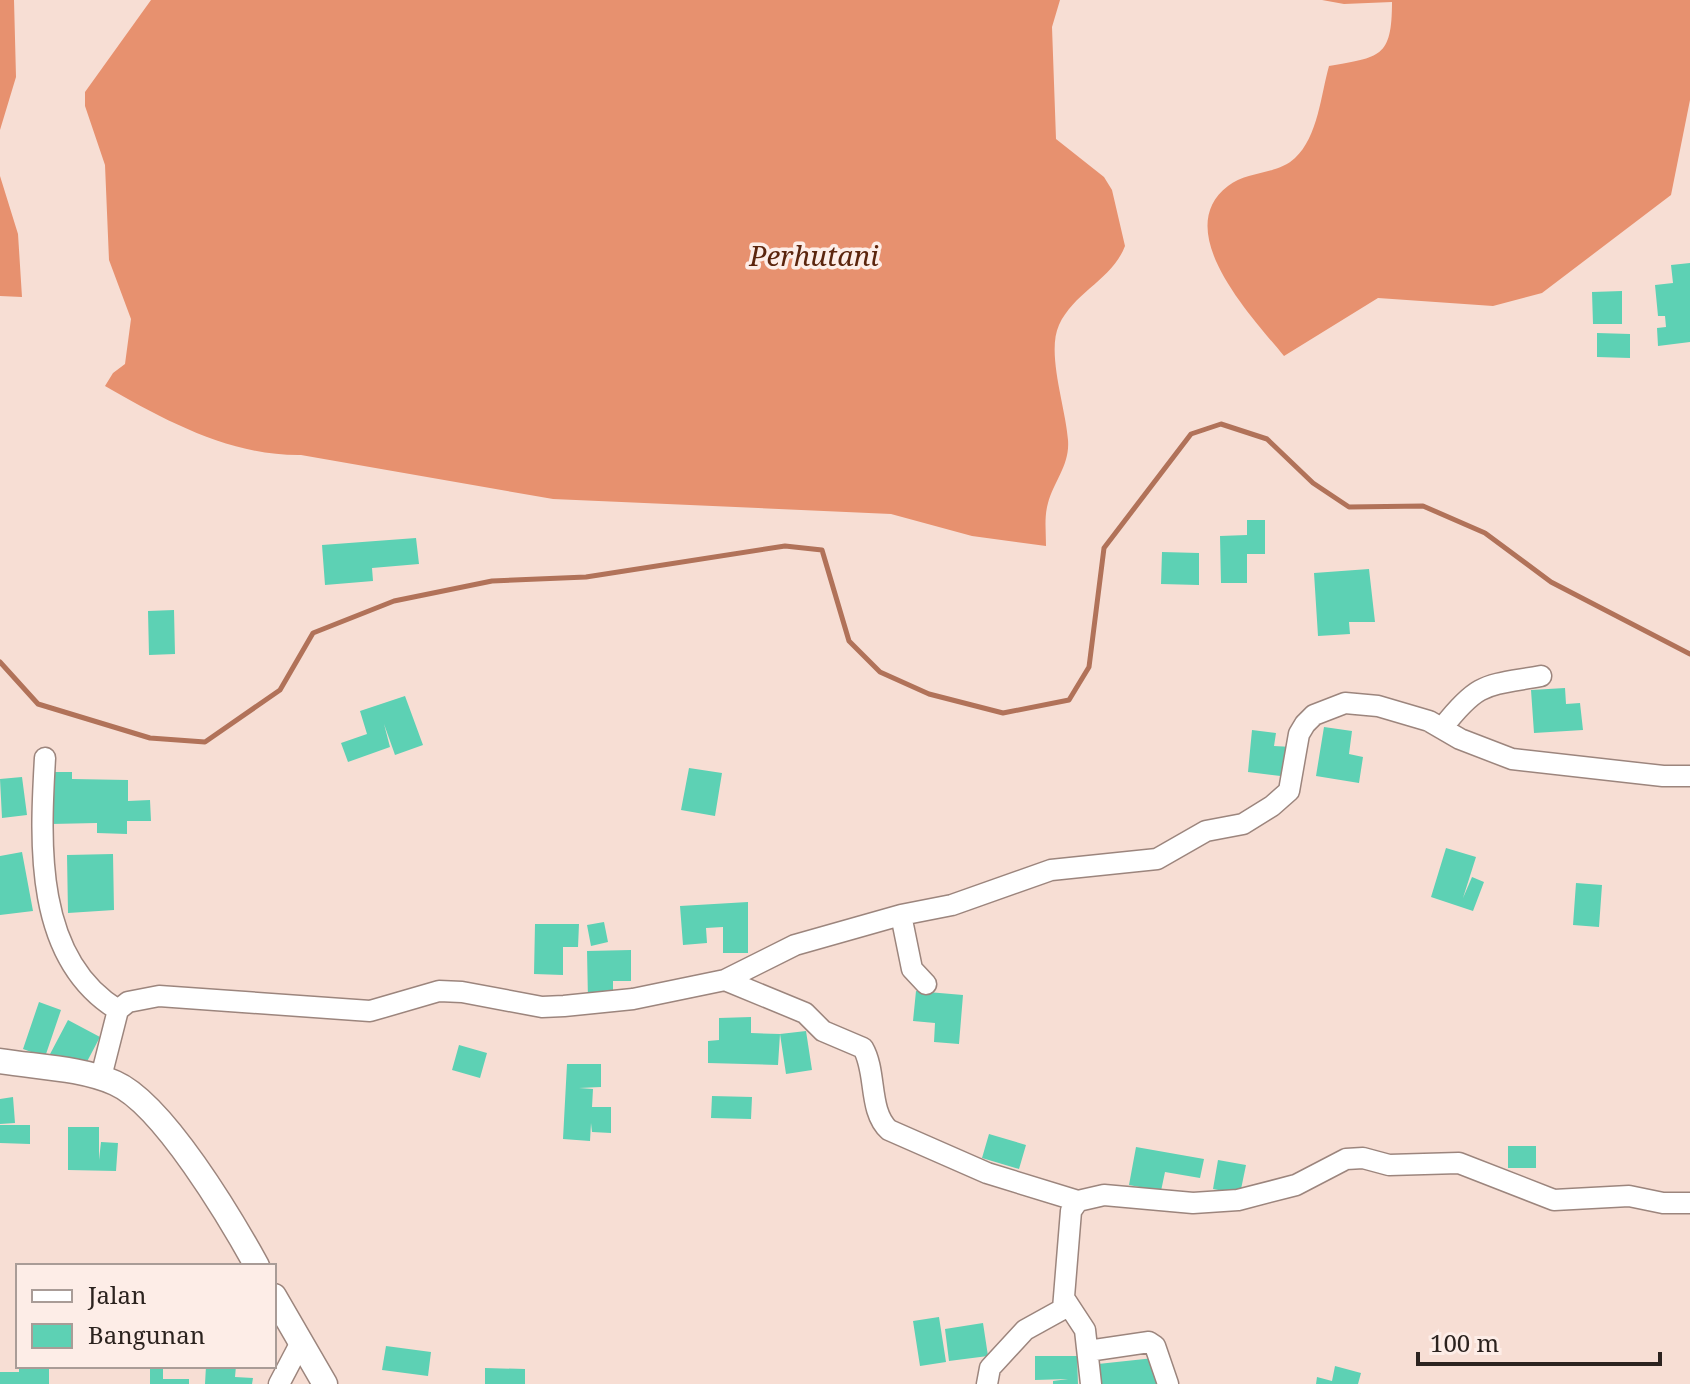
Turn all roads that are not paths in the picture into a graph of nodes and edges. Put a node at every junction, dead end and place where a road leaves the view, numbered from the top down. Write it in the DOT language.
graph roads {
  1 [pos="1541,676"];
  2 [pos="1443,727"];
  3 [pos="45,758"];
  4 [pos="1690,776"];
  5 [pos="901,915"];
  6 [pos="725,980"];
  7 [pos="926,984"];
  8 [pos="118,1010"];
  9 [pos="0,1061"];
  10 [pos="101,1077"];
  11 [pos="1078,1201"];
  12 [pos="1690,1203"];
  13 [pos="256,1264"];
  14 [pos="276,1300"];
  15 [pos="1066,1301"];
  16 [pos="300,1344"];
  17 [pos="1088,1351"];
  18 [pos="279,1384"];
  19 [pos="325,1384"];
  20 [pos="987,1384"];
  21 [pos="1091,1384"];
  22 [pos="1168,1384"];
  1 -- 2 [label="street"];
  2 -- 4 [label="street"];
  2 -- 5 [label="street"];
  3 -- 8 [label="street"];
  5 -- 6 [label="street"];
  5 -- 7 [label="street"];
  6 -- 8 [label="street"];
  6 -- 11 [label="street"];
  8 -- 10 [label="street"];
  9 -- 10 [label="street"];
  10 -- 13 [label="street"];
  11 -- 12 [label="street"];
  11 -- 15 [label="street"];
  14 -- 16 [label="street"];
  15 -- 17 [label="street"];
  15 -- 20 [label="street"];
  16 -- 18 [label="street"];
  16 -- 19 [label="street"];
  17 -- 21 [label="street"];
  17 -- 22 [label="street"];
}
